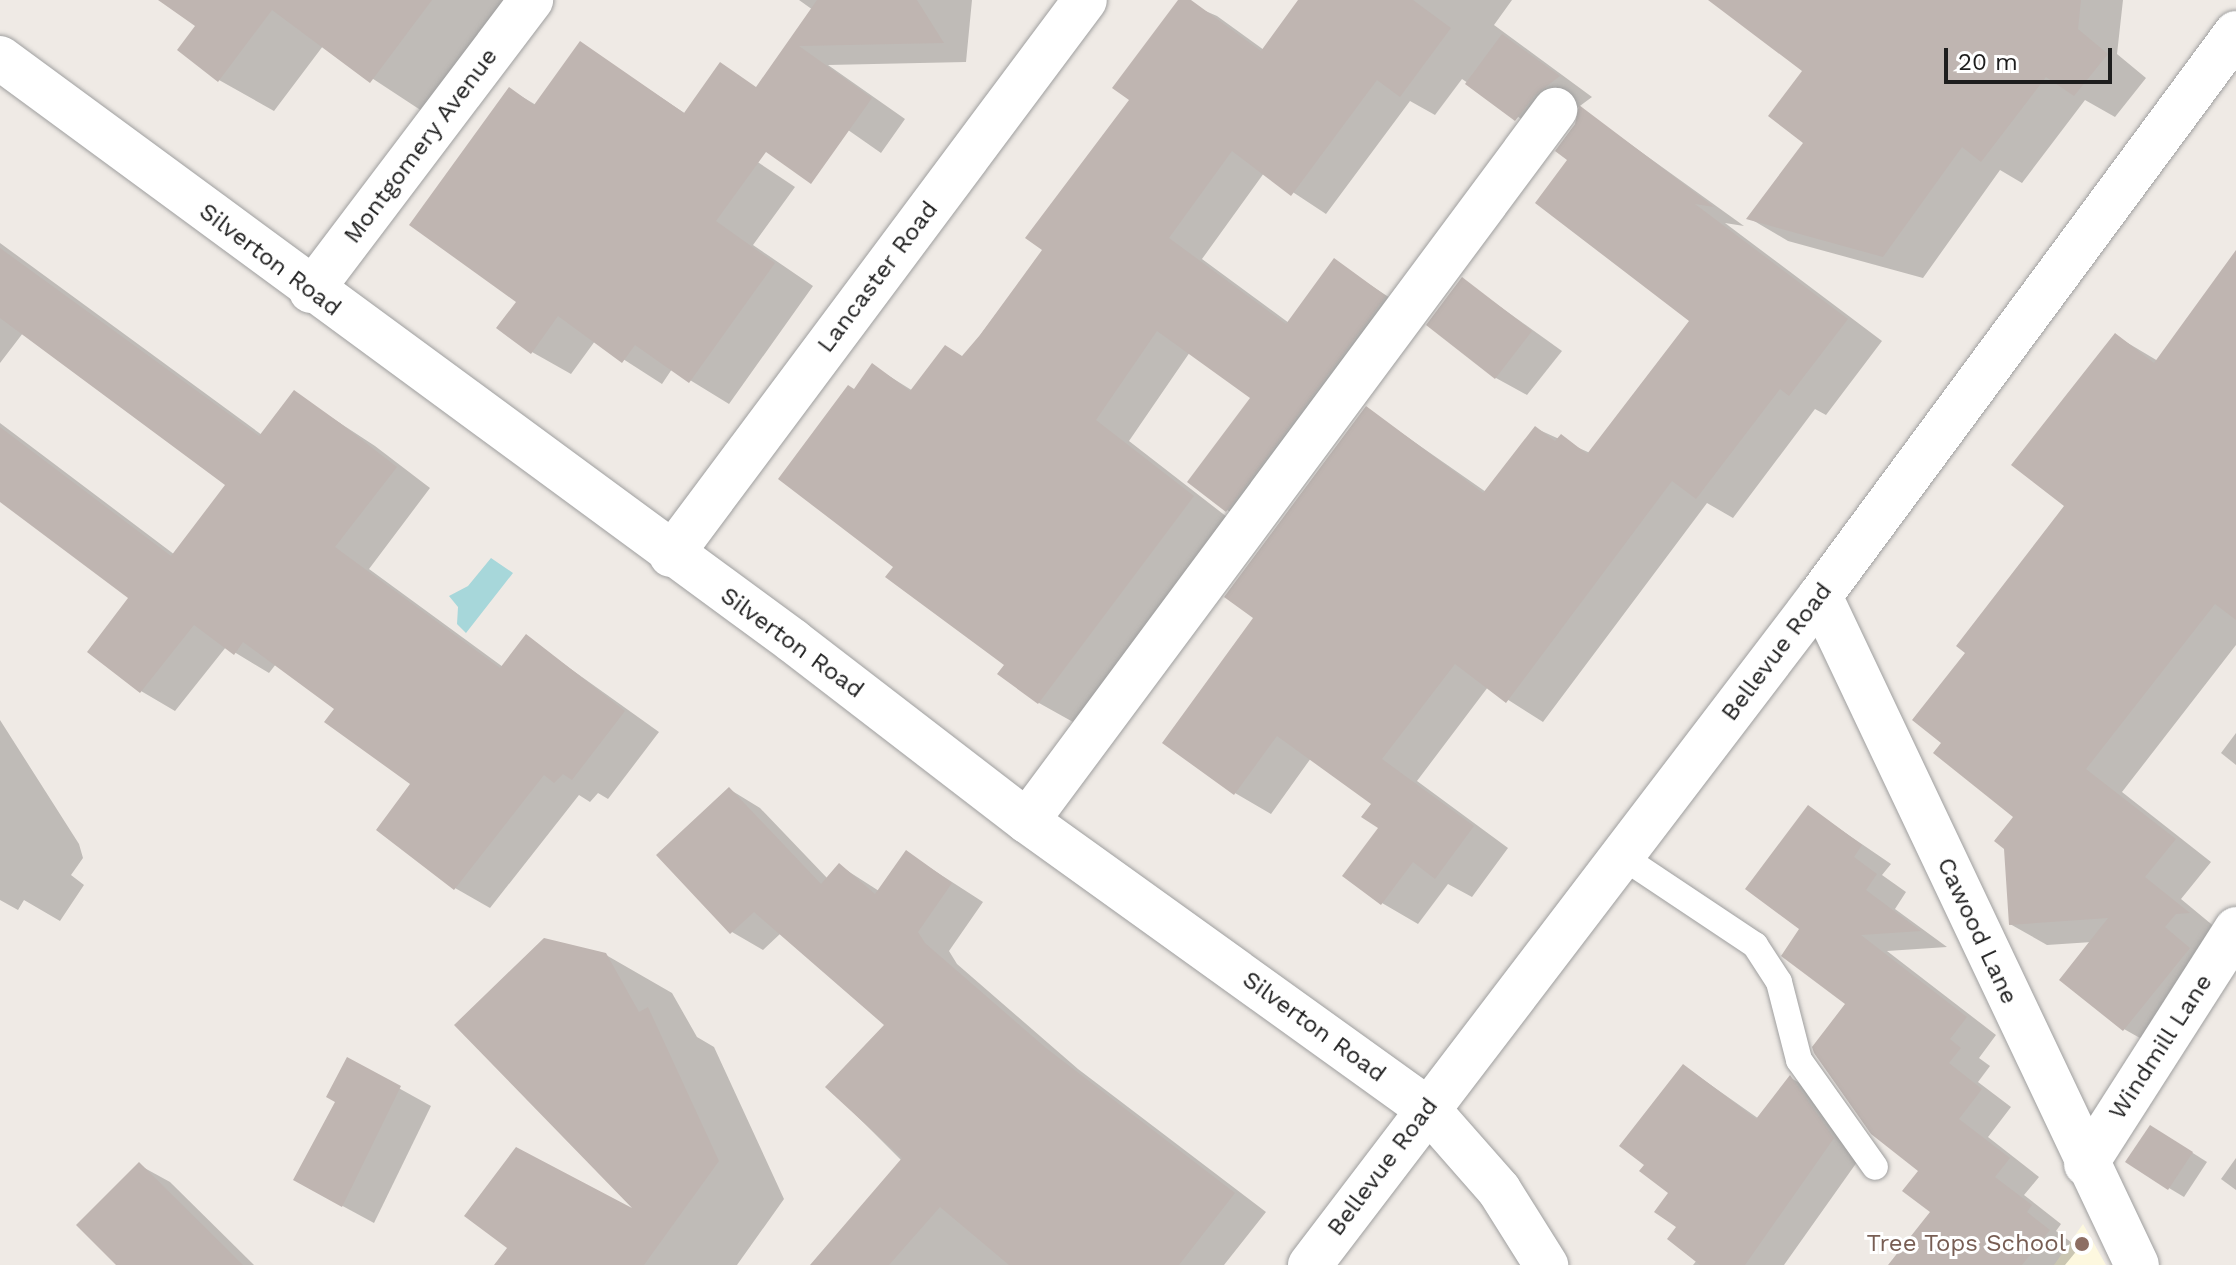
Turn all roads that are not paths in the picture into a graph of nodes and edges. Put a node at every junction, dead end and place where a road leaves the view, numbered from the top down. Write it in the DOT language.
graph roads {
  1 [pos="531,0"];
  2 [pos="1085,0"];
  3 [pos="2236,33"];
  4 [pos="0,58"];
  5 [pos="1555,110"];
  6 [pos="311,291"];
  7 [pos="671,555"];
  8 [pos="1820,596"];
  9 [pos="1027,821"];
  10 [pos="1623,857"];
  11 [pos="2236,929"];
  12 [pos="1427,1108"];
  13 [pos="2086,1164"];
  14 [pos="1875,1167"];
  15 [pos="1310,1265"];
  16 [pos="1546,1265"];
  17 [pos="2137,1265"];
  1 -- 6 [label="street, Montgomery Avenue"];
  2 -- 7 [label="street, Lancaster Road"];
  3 -- 8 [label="street, Bellevue Road"];
  4 -- 6 [label="street, Silverton Road"];
  5 -- 9 [label="street"];
  6 -- 7 [label="street, Silverton Road"];
  7 -- 9 [label="street, Silverton Road"];
  8 -- 10 [label="street, Bellevue Road"];
  8 -- 13 [label="street, Cawood Lane"];
  9 -- 12 [label="street, Silverton Road"];
  10 -- 12 [label="street, Bellevue Road"];
  10 -- 14 [label="lane"];
  11 -- 13 [label="street, Windmill Lane"];
  12 -- 15 [label="street, Bellevue Road"];
  12 -- 16 [label="street, Silverton Road"];
  13 -- 17 [label="street, Cawood Lane"];
}
